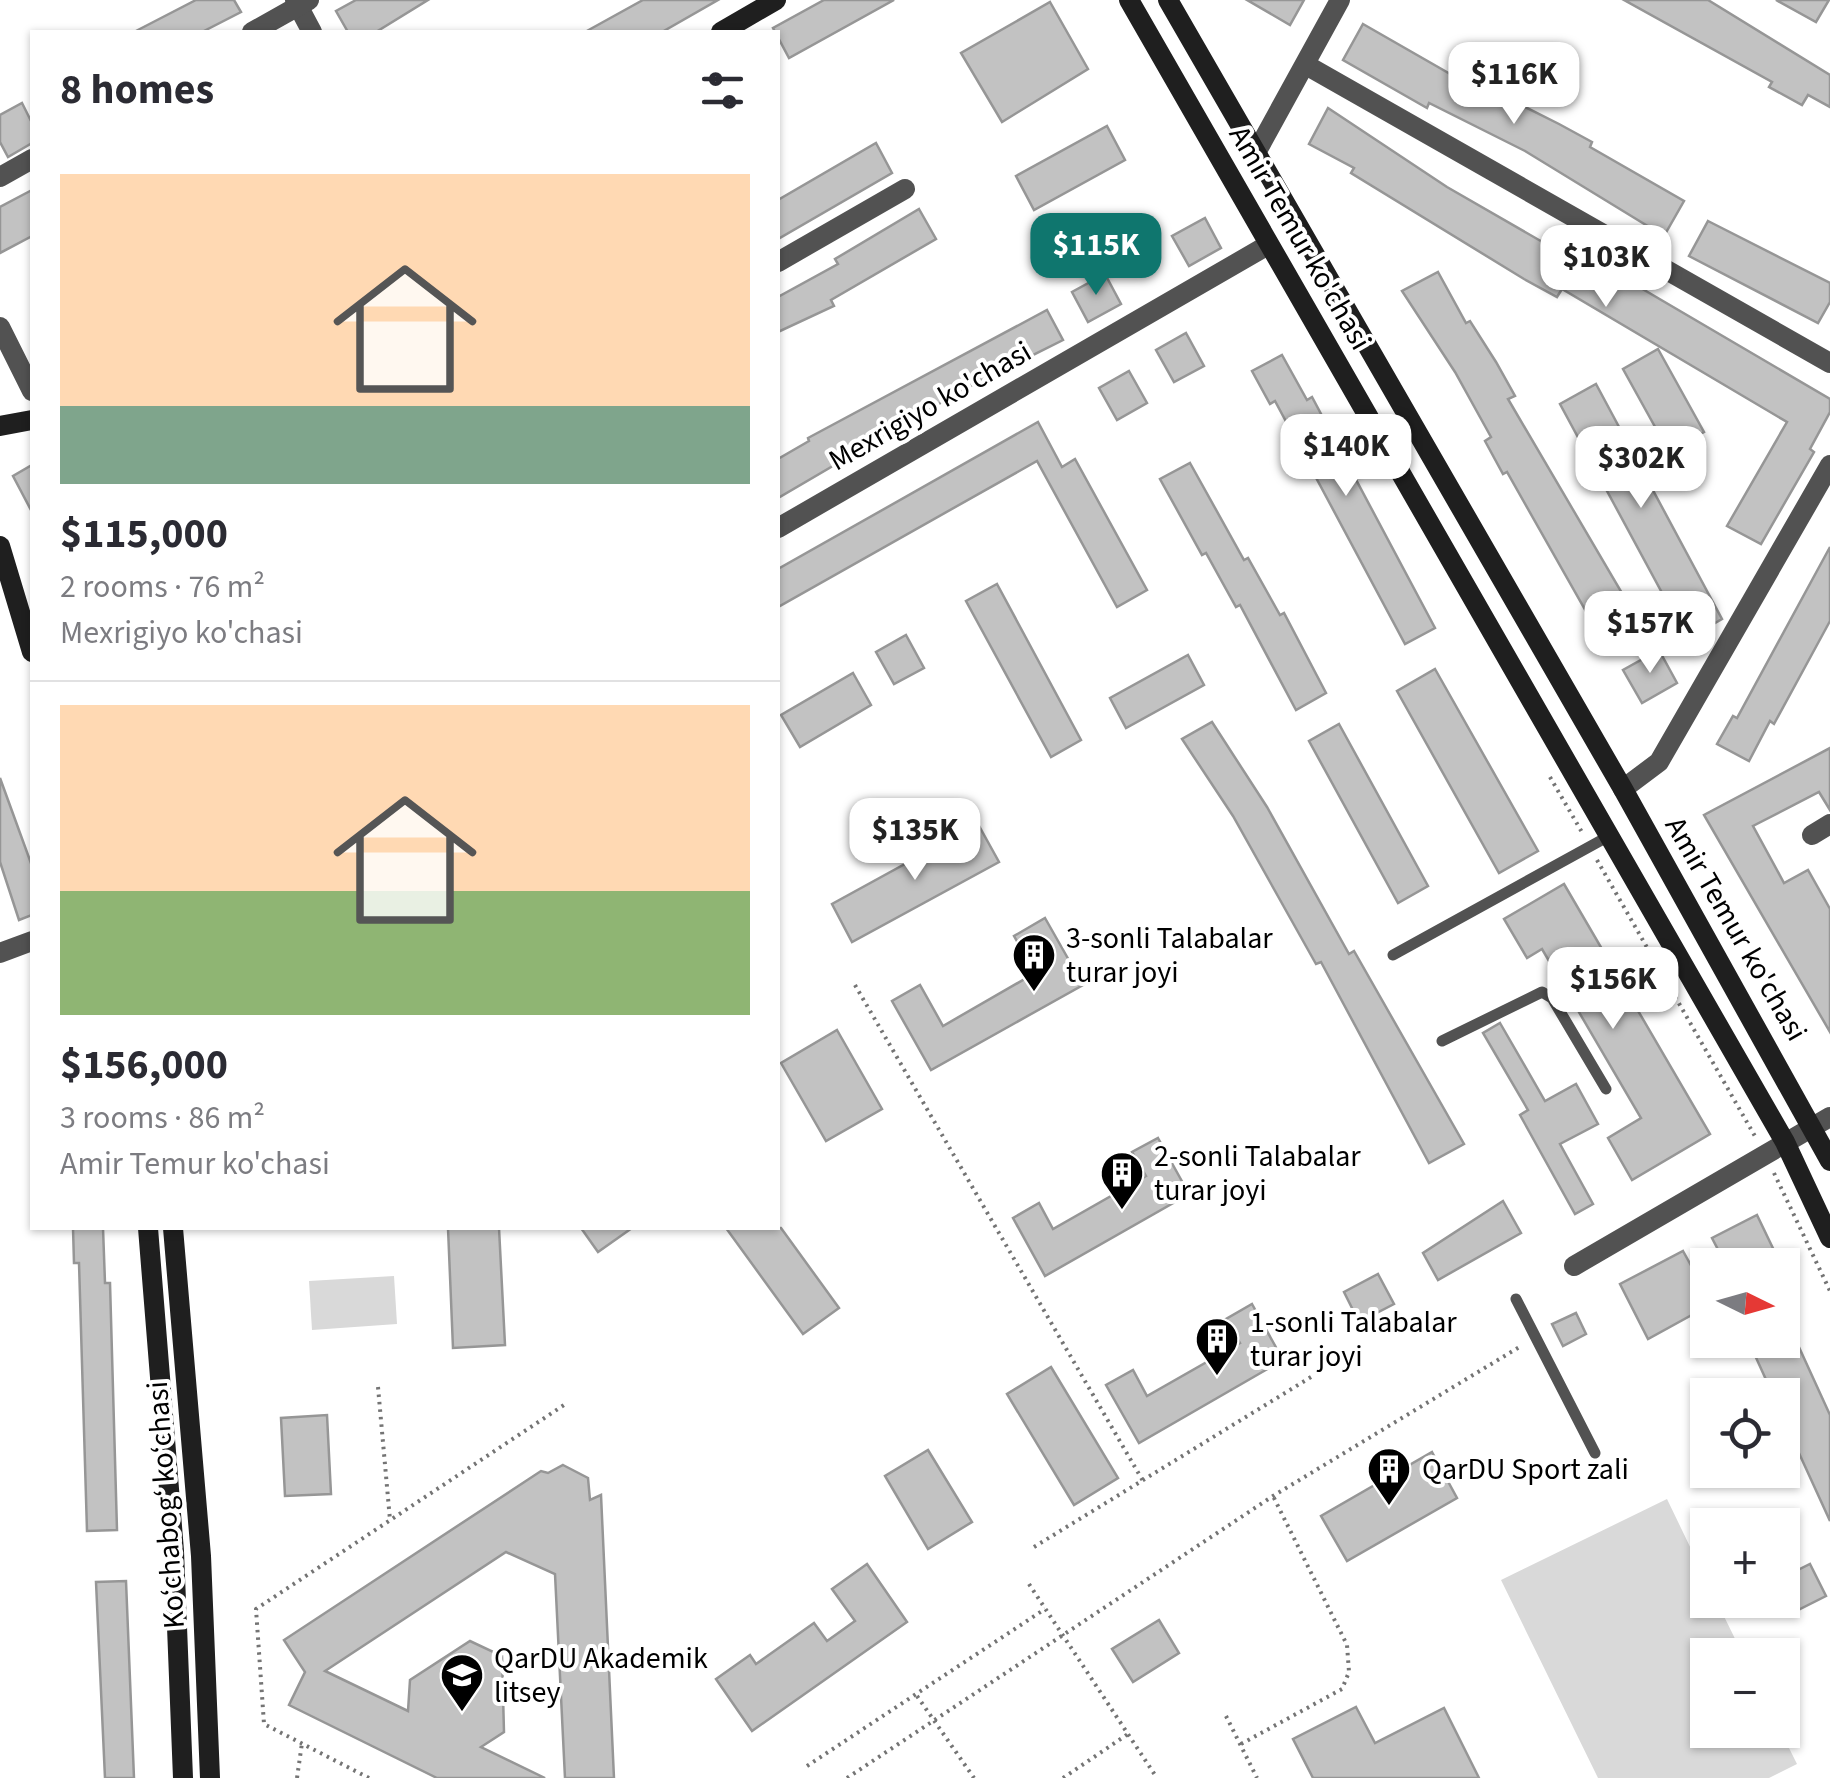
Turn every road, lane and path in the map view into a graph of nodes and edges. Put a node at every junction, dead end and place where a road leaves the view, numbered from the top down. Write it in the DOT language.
graph roads {
  1 [pos="776,0"];
  2 [pos="1129,0"];
  3 [pos="1168,0"];
  4 [pos="1340,0"];
  5 [pos="300,2"];
  6 [pos="255,30"];
  7 [pos="311,30"];
  8 [pos="724,30"];
  9 [pos="1306,64"];
  10 [pos="1257,151"];
  11 [pos="30,159"];
  12 [pos="0,177"];
  13 [pos="905,189"];
  14 [pos="1268,245"];
  15 [pos="780,261"];
  16 [pos="0,327"];
  17 [pos="1830,363"];
  18 [pos="30,386"];
  19 [pos="30,420"];
  20 [pos="0,426"];
  21 [pos="1830,465"];
  22 [pos="780,527"];
  23 [pos="0,546"];
  24 [pos="30,645"];
  25 [pos="1623,789"];
  26 [pos="1609,836"];
  27 [pos="30,942"];
  28 [pos="0,953"];
  29 [pos="1392,955"];
  30 [pos="855,985"];
  31 [pos="1442,1041"];
  32 [pos="1606,1089"];
  33 [pos="1822,1122"];
  34 [pos="1785,1142"];
  35 [pos="1830,1161"];
  36 [pos="148,1230"];
  37 [pos="173,1230"];
  38 [pos="1830,1238"];
  39 [pos="1574,1266"];
  40 [pos="1516,1299"];
  41 [pos="1534,1338"];
  42 [pos="1311,1378"];
  43 [pos="378,1387"];
  44 [pos="564,1405"];
  45 [pos="1595,1453"];
  46 [pos="1143,1481"];
  47 [pos="1273,1496"];
  48 [pos="390,1520"];
  49 [pos="1034,1547"];
  50 [pos="1029,1584"];
  51 [pos="1046,1609"];
  52 [pos="1064,1636"];
  53 [pos="916,1694"];
  54 [pos="1226,1716"];
  55 [pos="935,1722"];
  56 [pos="1128,1734"];
  57 [pos="302,1743"];
  58 [pos="1240,1744"];
  59 [pos="807,1766"];
  60 [pos="183,1778"];
  61 [pos="210,1778"];
  62 [pos="297,1778"];
  63 [pos="370,1778"];
  64 [pos="848,1778"];
  65 [pos="974,1778"];
  66 [pos="1064,1778"];
  67 [pos="1157,1778"];
  68 [pos="1257,1778"];
  1 -- 8 [label="main road"];
  2 -- 14 [label="main road, Amir Temur ko'chasi"];
  3 -- 10 [label="main road, Amir Temur ko'chasi"];
  4 -- 9 [label="street"];
  5 -- 6 [label="street"];
  5 -- 7 [label="street"];
  9 -- 10 [label="street"];
  9 -- 17 [label="street"];
  10 -- 25 [label="main road, Amir Temur ko'chasi"];
  11 -- 12 [label="street"];
  13 -- 15 [label="street"];
  14 -- 22 [label="street, Mexrigiyo ko'chasi"];
  14 -- 26 [label="main road, Amir Temur ko'chasi"];
  16 -- 18 [label="street"];
  19 -- 20 [label="main road"];
  21 -- 25 [label="street"];
  23 -- 24 [label="main road"];
  25 -- 33 [label="main road, Amir Temur ko'chasi"];
  26 -- 29 [label="lane"];
  26 -- 34 [label="main road, Amir Temur ko'chasi"];
  27 -- 28 [label="street"];
  30 -- 46 [label="path"];
  31 -- 32 [label="lane"];
  33 -- 34 [label="street"];
  33 -- 35 [label="main road, Amir Temur ko'chasi"];
  34 -- 38 [label="main road, Amir Temur ko'chasi"];
  34 -- 39 [label="street"];
  36 -- 60 [label="main road, Ko‘chabog‘ ko‘chasi"];
  37 -- 61 [label="main road, Ko‘chabog‘ ko‘chasi"];
  40 -- 41 [label="lane"];
  41 -- 45 [label="lane"];
  41 -- 47 [label="path"];
  42 -- 46 [label="path"];
  43 -- 48 [label="path"];
  44 -- 48 [label="path"];
  46 -- 49 [label="path"];
  47 -- 52 [label="path"];
  47 -- 58 [label="path"];
  48 -- 57 [label="path"];
  50 -- 51 [label="path"];
  51 -- 52 [label="path"];
  51 -- 53 [label="path"];
  52 -- 55 [label="path"];
  52 -- 56 [label="path"];
  53 -- 55 [label="path"];
  53 -- 59 [label="path"];
  54 -- 58 [label="path"];
  55 -- 64 [label="path"];
  55 -- 65 [label="path"];
  56 -- 66 [label="path"];
  56 -- 67 [label="path"];
  57 -- 62 [label="path"];
  57 -- 63 [label="path"];
  58 -- 68 [label="path"];
}
